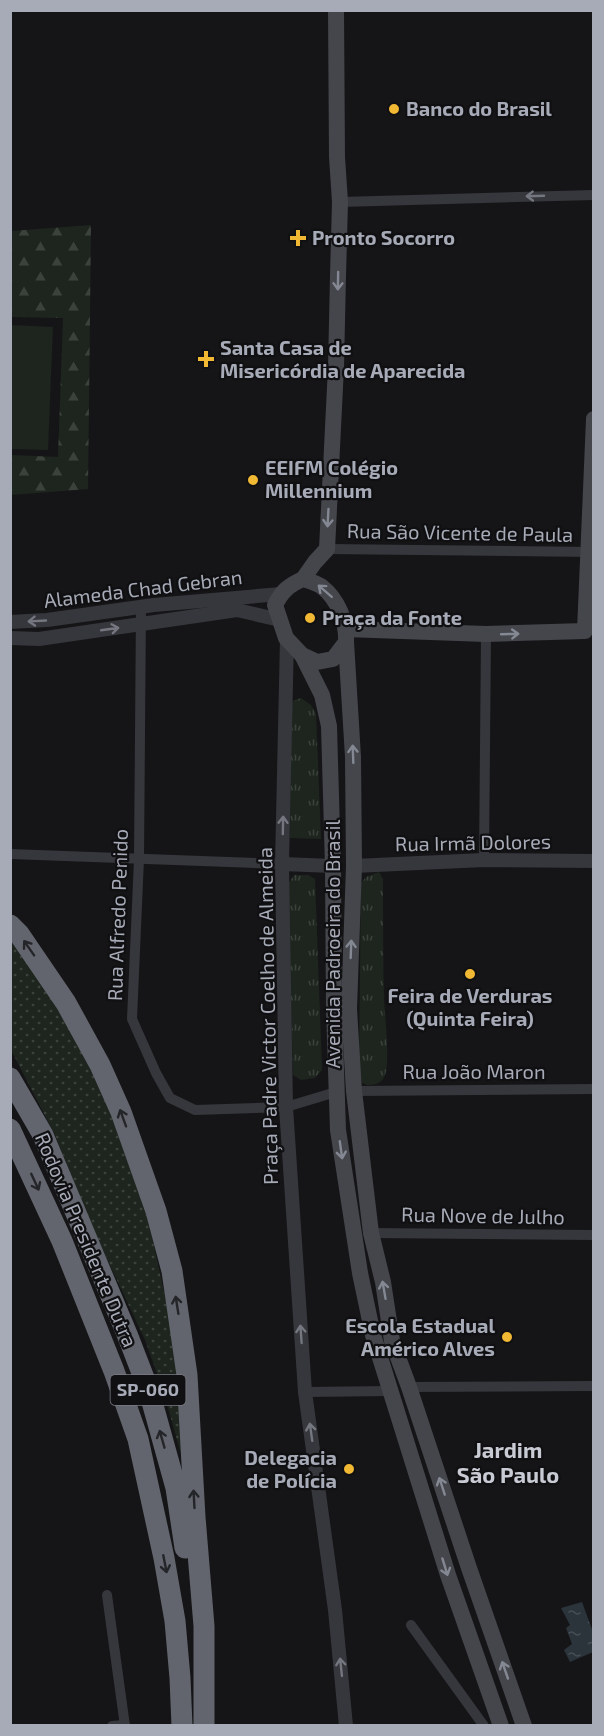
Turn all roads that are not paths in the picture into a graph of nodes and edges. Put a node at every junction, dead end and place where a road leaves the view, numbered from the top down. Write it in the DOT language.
graph roads {
  1 [pos="336,10"];
  2 [pos="594,195"];
  3 [pos="339,202"];
  4 [pos="594,419"];
  5 [pos="327,549"];
  6 [pos="591,553"];
  7 [pos="303,579"];
  8 [pos="281,594"];
  9 [pos="141,607"];
  10 [pos="69,617"];
  11 [pos="280,620"];
  12 [pos="10,622"];
  13 [pos="142,624"];
  14 [pos="589,631"];
  15 [pos="71,634"];
  16 [pos="486,634"];
  17 [pos="346,636"];
  18 [pos="10,638"];
  19 [pos="287,638"];
  20 [pos="302,655"];
  21 [pos="10,854"];
  22 [pos="139,859"];
  23 [pos="484,860"];
  24 [pos="594,861"];
  25 [pos="282,864"];
  26 [pos="333,866"];
  27 [pos="354,866"];
  28 [pos="10,924"];
  29 [pos="10,1078"];
  30 [pos="594,1089"];
  31 [pos="354,1091"];
  32 [pos="336,1092"];
  33 [pos="286,1107"];
  34 [pos="10,1129"];
  35 [pos="371,1233"];
  36 [pos="594,1235"];
  37 [pos="594,1386"];
  38 [pos="409,1387"];
  39 [pos="391,1391"];
  40 [pos="305,1392"];
  41 [pos="107,1595"];
  42 [pos="411,1625"];
  43 [pos="111,1725"];
  44 [pos="125,1725"];
  45 [pos="182,1725"];
  46 [pos="199,1725"];
  47 [pos="204,1725"];
  48 [pos="346,1725"];
  49 [pos="484,1725"];
  50 [pos="501,1725"];
  51 [pos="524,1725"];
  1 -- 3 [label="main road"];
  2 -- 3 [label="street, one-way"];
  3 -- 5 [label="main road, one-way"];
  4 -- 6 [label="main road"];
  5 -- 6 [label="street, Rua São Vicente de Paula"];
  5 -- 7 [label="main road"];
  6 -- 14 [label="main road"];
  7 -- 8 [label="main road"];
  17 -- 7 [label="main road, one-way"];
  8 -- 9 [label="street, Alameda Chad Gebran"];
  8 -- 11 [label="main road"];
  9 -- 10 [label="street, Alameda Chad Gebran"];
  9 -- 13 [label="street, Rua Alfredo Penido"];
  10 -- 12 [label="street, Alameda Chad Gebran, one-way"];
  10 -- 15 [label="street"];
  11 -- 13 [label="street, Alameda Chad Gebran"];
  11 -- 19 [label="main road"];
  15 -- 13 [label="street, Alameda Chad Gebran, one-way"];
  13 -- 22 [label="street, Rua Alfredo Penido"];
  16 -- 14 [label="main road, one-way"];
  15 -- 18 [label="street, Alameda Chad Gebran"];
  16 -- 17 [label="main road"];
  16 -- 23 [label="street"];
  17 -- 20 [label="main road"];
  27 -- 17 [label="main road, Avenida Padroeira do Brasil, one-way"];
  19 -- 20 [label="main road"];
  25 -- 19 [label="street, Praça Padre Victor Coelho de Almeida, one-way"];
  20 -- 26 [label="main road, Avenida Padroeira do Brasil"];
  21 -- 22 [label="street"];
  22 -- 25 [label="street"];
  22 -- 33 [label="street, Rua Alfredo Penido"];
  23 -- 24 [label="street, Rua Irmã Dolores"];
  23 -- 27 [label="street, Rua Irmã Dolores"];
  25 -- 26 [label="street"];
  25 -- 33 [label="street, Praça Padre Victor Coelho de Almeida"];
  26 -- 27 [label="main road"];
  26 -- 32 [label="main road, Avenida Padroeira do Brasil"];
  31 -- 27 [label="main road, Avenida Padroeira do Brasil, one-way"];
  47 -- 28 [label="highway, one-way"];
  46 -- 29 [label="highway, Rodovia Presidente Dutra / SP-060, one-way"];
  30 -- 31 [label="street, Rua João Maron"];
  31 -- 35 [label="main road, Avenida Padroeira do Brasil"];
  32 -- 33 [label="street"];
  32 -- 39 [label="main road, Avenida Padroeira do Brasil, one-way"];
  40 -- 33 [label="street, Praça Padre Victor Coelho de Almeida, one-way"];
  34 -- 45 [label="highway, Rodovia Presidente Dutra / SP-060, one-way"];
  35 -- 36 [label="street, Rua Nove de Julho"];
  38 -- 35 [label="main road, Avenida Padroeira do Brasil, one-way"];
  37 -- 38 [label="street"];
  51 -- 38 [label="main road, Avenida Padroeira do Brasil, one-way"];
  39 -- 40 [label="street"];
  39 -- 50 [label="main road, Avenida Padroeira do Brasil, one-way"];
  48 -- 40 [label="street, Praça Padre Victor Coelho de Almeida, one-way"];
  41 -- 44 [label="street"];
  42 -- 49 [label="street"];
  43 -- 44 [label="street"];
}
